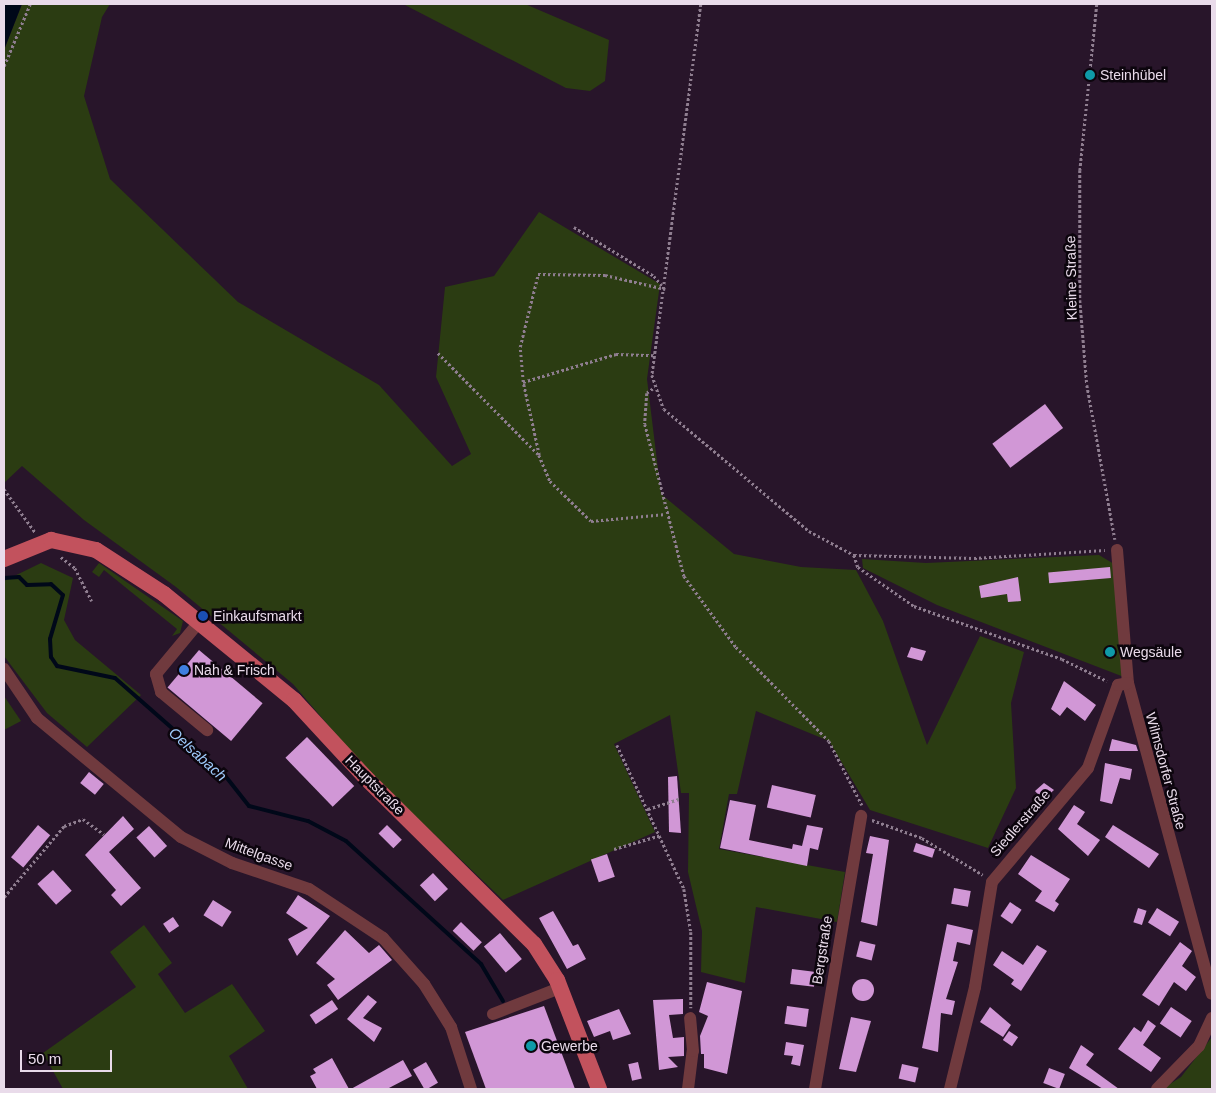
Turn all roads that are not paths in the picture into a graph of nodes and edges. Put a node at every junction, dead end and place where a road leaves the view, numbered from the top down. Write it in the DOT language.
graph roads {
  1 [pos="1117,550"];
  2 [pos="4,559"];
  3 [pos="200,621"];
  4 [pos="4,670"];
  5 [pos="1123,684"];
  6 [pos="207,730"];
  7 [pos="860,816"];
  8 [pos="560,988"];
  9 [pos="1212,994"];
  10 [pos="493,1014"];
  11 [pos="690,1018"];
  12 [pos="1212,1018"];
  13 [pos="472,1089"];
  14 [pos="599,1089"];
  15 [pos="688,1089"];
  16 [pos="816,1089"];
  17 [pos="950,1089"];
  18 [pos="1157,1089"];
  1 -- 5 [label="street, Wilmsdorfer Straße"];
  2 -- 3 [label="main road, Hauptstraße"];
  3 -- 6 [label="street"];
  3 -- 8 [label="main road, Hauptstraße"];
  4 -- 13 [label="street, Mittelgasse"];
  5 -- 9 [label="street, Wilmsdorfer Straße"];
  5 -- 17 [label="street, Siedlerstraße"];
  7 -- 16 [label="street, Bergstraße"];
  8 -- 10 [label="street"];
  8 -- 14 [label="main road, Hauptstraße"];
  11 -- 15 [label="street"];
  12 -- 18 [label="street"];
}
